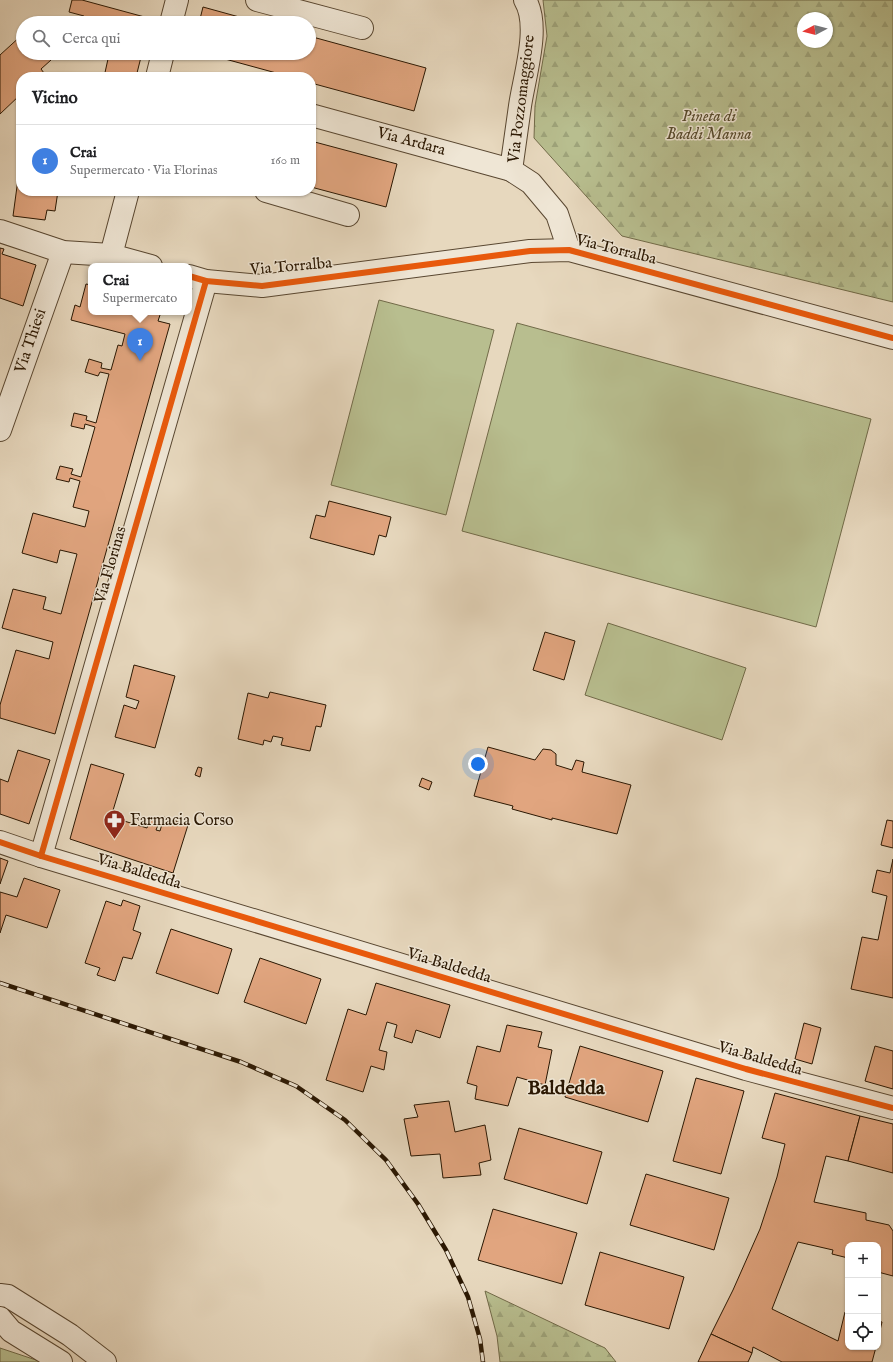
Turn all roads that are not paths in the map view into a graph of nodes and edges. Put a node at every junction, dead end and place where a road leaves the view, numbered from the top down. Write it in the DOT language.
graph roads {
  1 [pos="177,0"];
  2 [pos="257,0"];
  3 [pos="526,0"];
  4 [pos="173,16"];
  5 [pos="362,28"];
  6 [pos="316,116"];
  7 [pos="512,170"];
  8 [pos="127,196"];
  9 [pos="283,196"];
  10 [pos="348,215"];
  11 [pos="0,230"];
  12 [pos="569,250"];
  13 [pos="63,252"];
  14 [pos="112,255"];
  15 [pos="140,263"];
  16 [pos="198,279"];
  17 [pos="192,301"];
  18 [pos="188,315"];
  19 [pos="893,338"];
  20 [pos="0,430"];
  21 [pos="0,842"];
  22 [pos="41,856"];
  23 [pos="893,1108"];
  24 [pos="6,1291"];
  25 [pos="0,1318"];
  26 [pos="61,1362"];
  27 [pos="105,1362"];
  1 -- 4 [label="street"];
  2 -- 5 [label="street"];
  3 -- 7 [label="street, Via Pozzomaggiore"];
  6 -- 7 [label="street, Via Ardara"];
  7 -- 12 [label="street, Via Pozzomaggiore"];
  8 -- 14 [label="street"];
  9 -- 10 [label="street"];
  11 -- 13 [label="street"];
  12 -- 16 [label="street, Via Torralba"];
  12 -- 19 [label="street, Via Torralba"];
  13 -- 14 [label="street"];
  13 -- 20 [label="street, Via Thiesi"];
  14 -- 15 [label="street"];
  16 -- 17 [label="street, Via Florinas"];
  18 -- 22 [label="street, Via Florinas"];
  21 -- 22 [label="street, Via Baldedda"];
  22 -- 23 [label="street, Via Baldedda"];
  24 -- 27 [label="street"];
  25 -- 26 [label="street"];
}
